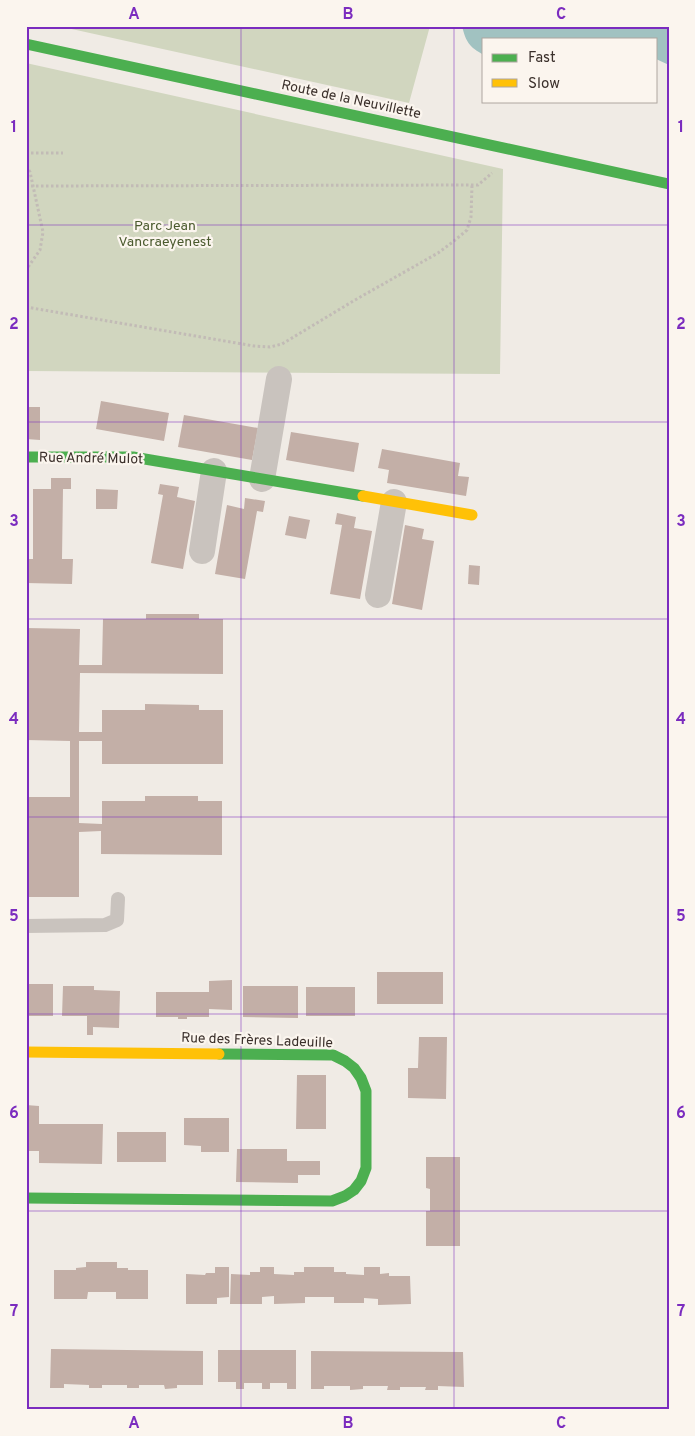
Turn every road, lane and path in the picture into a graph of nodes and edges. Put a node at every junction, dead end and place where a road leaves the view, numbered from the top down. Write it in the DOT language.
graph roads {
  1 [pos="26,44"];
  2 [pos="518,151"];
  3 [pos="26,153"];
  4 [pos="63,153"];
  5 [pos="26,166"];
  6 [pos="669,184"];
  7 [pos="472,185"];
  8 [pos="26,186"];
  9 [pos="34,186"];
  10 [pos="26,270"];
  11 [pos="26,307"];
  12 [pos="279,379"];
  13 [pos="26,458"];
  14 [pos="214,471"];
  15 [pos="262,479"];
  16 [pos="394,502"];
  17 [pos="472,515"];
  18 [pos="202,551"];
  19 [pos="378,595"];
  20 [pos="118,899"];
  21 [pos="26,926"];
  22 [pos="26,1052"];
  23 [pos="26,1198"];
  1 -- 2 [label="street, Route de la Neuvillette"];
  2 -- 6 [label="street, Route de la Neuvillette"];
  2 -- 7 [label="path"];
  3 -- 4 [label="path"];
  5 -- 9 [label="path"];
  7 -- 9 [label="path"];
  7 -- 11 [label="path"];
  8 -- 9 [label="path"];
  9 -- 10 [label="path"];
  12 -- 15 [label="street"];
  13 -- 14 [label="street, Rue André Mulot"];
  14 -- 15 [label="street, Rue André Mulot"];
  14 -- 18 [label="street"];
  15 -- 16 [label="street, Rue André Mulot"];
  16 -- 17 [label="street, Rue André Mulot"];
  16 -- 19 [label="street"];
  20 -- 21 [label="lane"];
  22 -- 23 [label="street, Rue des Frères Ladeuille"];
}
